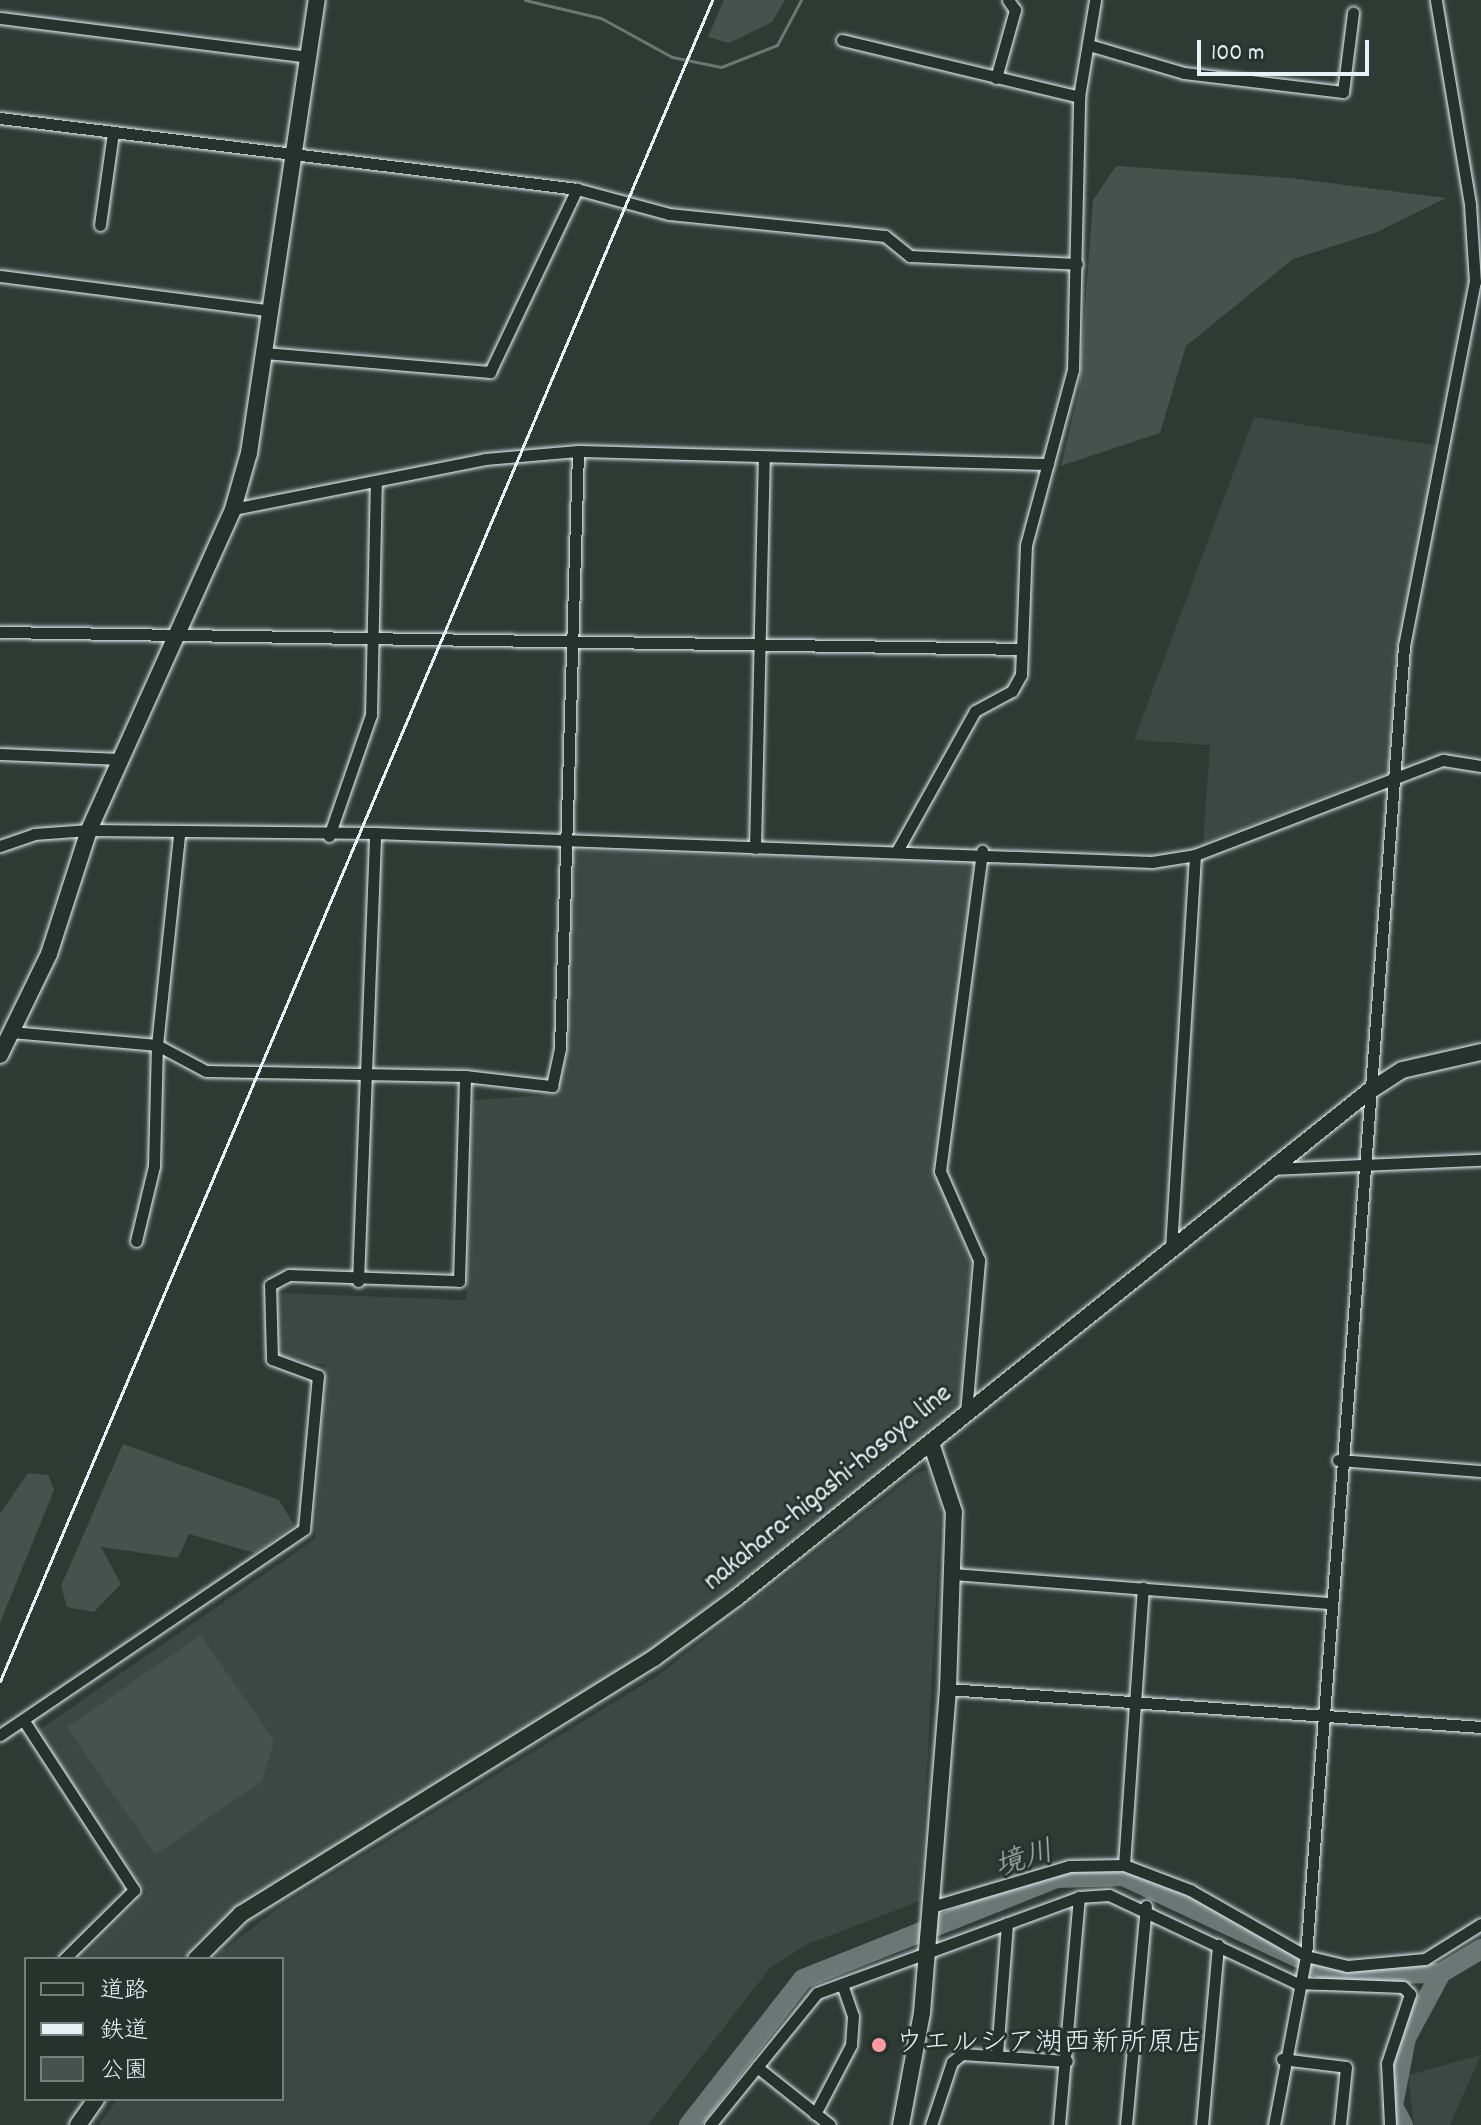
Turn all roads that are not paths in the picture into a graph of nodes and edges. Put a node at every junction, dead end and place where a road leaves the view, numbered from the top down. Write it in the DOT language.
graph roads {
  1 [pos="317,0"];
  2 [pos="1008,0"];
  3 [pos="1095,0"];
  4 [pos="1436,0"];
  5 [pos="1353,13"];
  6 [pos="0,18"];
  7 [pos="842,40"];
  8 [pos="1089,45"];
  9 [pos="308,57"];
  10 [pos="996,78"];
  11 [pos="1079,97"];
  12 [pos="0,118"];
  13 [pos="113,132"];
  14 [pos="292,158"];
  15 [pos="577,189"];
  16 [pos="100,225"];
  17 [pos="1077,264"];
  18 [pos="0,276"];
  19 [pos="272,311"];
  20 [pos="264,353"];
  21 [pos="578,451"];
  22 [pos="764,457"];
  23 [pos="1048,464"];
  24 [pos="376,482"];
  25 [pos="233,509"];
  26 [pos="0,632"];
  27 [pos="374,633"];
  28 [pos="176,636"];
  29 [pos="569,641"];
  30 [pos="761,644"];
  31 [pos="1022,649"];
  32 [pos="0,754"];
  33 [pos="120,759"];
  34 [pos="1481,766"];
  35 [pos="1391,778"];
  36 [pos="89,830"];
  37 [pos="375,833"];
  38 [pos="179,835"];
  39 [pos="329,836"];
  40 [pos="564,840"];
  41 [pos="0,846"];
  42 [pos="755,848"];
  43 [pos="897,851"];
  44 [pos="982,851"];
  45 [pos="1195,855"];
  46 [pos="11,1032"];
  47 [pos="157,1045"];
  48 [pos="1481,1052"];
  49 [pos="0,1055"];
  50 [pos="362,1071"];
  51 [pos="465,1076"];
  52 [pos="1368,1092"];
  53 [pos="1481,1160"];
  54 [pos="1361,1168"];
  55 [pos="1270,1169"];
  56 [pos="136,1241"];
  57 [pos="1171,1248"];
  58 [pos="358,1281"];
  59 [pos="966,1413"];
  60 [pos="931,1443"];
  61 [pos="1338,1460"];
  62 [pos="1481,1471"];
  63 [pos="952,1574"];
  64 [pos="1143,1588"];
  65 [pos="1329,1603"];
  66 [pos="948,1689"];
  67 [pos="1136,1704"];
  68 [pos="1321,1714"];
  69 [pos="24,1721"];
  70 [pos="1481,1727"];
  71 [pos="0,1735"];
  72 [pos="1124,1865"];
  73 [pos="1079,1897"];
  74 [pos="1146,1906"];
  75 [pos="931,1912"];
  76 [pos="1007,1923"];
  77 [pos="1481,1924"];
  78 [pos="1218,1945"];
  79 [pos="927,1951"];
  80 [pos="1306,1956"];
  81 [pos="66,1957"];
  82 [pos="198,1957"];
  83 [pos="1296,1983"];
  84 [pos="842,1984"];
  85 [pos="997,2054"];
  86 [pos="1282,2059"];
  87 [pos="1067,2061"];
  88 [pos="757,2067"];
  89 [pos="95,2101"];
  90 [pos="815,2114"];
  91 [pos="905,2124"];
  92 [pos="78,2125"];
  93 [pos="710,2125"];
  94 [pos="830,2125"];
  95 [pos="931,2125"];
  96 [pos="1059,2125"];
  97 [pos="1126,2125"];
  98 [pos="1202,2125"];
  99 [pos="1274,2125"];
  100 [pos="1340,2125"];
  101 [pos="1390,2125"];
  1 -- 9 [label="street"];
  2 -- 10 [label="street"];
  3 -- 8 [label="street"];
  4 -- 35 [label="street"];
  5 -- 8 [label="street"];
  6 -- 9 [label="street"];
  7 -- 10 [label="street"];
  8 -- 11 [label="street"];
  9 -- 14 [label="street"];
  10 -- 11 [label="street"];
  11 -- 17 [label="street"];
  12 -- 13 [label="street"];
  13 -- 14 [label="street"];
  13 -- 16 [label="street"];
  14 -- 15 [label="street"];
  14 -- 19 [label="street"];
  15 -- 17 [label="street"];
  15 -- 20 [label="street"];
  17 -- 23 [label="street"];
  18 -- 19 [label="street"];
  19 -- 20 [label="street"];
  20 -- 25 [label="street"];
  21 -- 22 [label="street"];
  21 -- 24 [label="street"];
  21 -- 29 [label="street"];
  22 -- 23 [label="street"];
  22 -- 30 [label="street"];
  23 -- 31 [label="street"];
  24 -- 25 [label="street"];
  24 -- 27 [label="street"];
  25 -- 28 [label="street"];
  26 -- 28 [label="street"];
  27 -- 28 [label="street"];
  27 -- 29 [label="street"];
  27 -- 39 [label="street"];
  28 -- 33 [label="street"];
  29 -- 30 [label="street"];
  29 -- 40 [label="street"];
  30 -- 31 [label="street"];
  30 -- 42 [label="street"];
  31 -- 43 [label="street"];
  32 -- 33 [label="street"];
  33 -- 36 [label="street"];
  34 -- 35 [label="street"];
  35 -- 45 [label="street"];
  35 -- 52 [label="street"];
  36 -- 38 [label="street"];
  36 -- 41 [label="street"];
  36 -- 46 [label="street"];
  37 -- 39 [label="street"];
  37 -- 40 [label="street"];
  37 -- 50 [label="street"];
  38 -- 39 [label="street"];
  38 -- 47 [label="street"];
  40 -- 42 [label="street"];
  40 -- 51 [label="street"];
  42 -- 43 [label="street"];
  43 -- 44 [label="street"];
  44 -- 45 [label="street"];
  44 -- 59 [label="street"];
  45 -- 57 [label="street"];
  46 -- 47 [label="street"];
  46 -- 49 [label="street"];
  47 -- 50 [label="street"];
  47 -- 56 [label="street"];
  48 -- 52 [label="street, nakahara-higashi-hosoya line"];
  50 -- 51 [label="street"];
  50 -- 58 [label="street"];
  51 -- 58 [label="street"];
  52 -- 54 [label="street"];
  52 -- 55 [label="street, nakahara-higashi-hosoya line"];
  53 -- 54 [label="street"];
  54 -- 55 [label="street"];
  54 -- 61 [label="street"];
  55 -- 57 [label="street, nakahara-higashi-hosoya line"];
  57 -- 59 [label="street, nakahara-higashi-hosoya line"];
  58 -- 69 [label="street"];
  59 -- 60 [label="street, nakahara-higashi-hosoya line"];
  60 -- 63 [label="street"];
  60 -- 82 [label="street, nakahara-higashi-hosoya line"];
  61 -- 62 [label="street"];
  61 -- 65 [label="street"];
  63 -- 64 [label="street"];
  63 -- 66 [label="street"];
  64 -- 65 [label="street"];
  64 -- 67 [label="street"];
  65 -- 68 [label="street"];
  66 -- 67 [label="street"];
  66 -- 75 [label="street"];
  67 -- 68 [label="street"];
  67 -- 72 [label="street"];
  68 -- 70 [label="street"];
  68 -- 80 [label="street"];
  69 -- 71 [label="street"];
  69 -- 81 [label="street"];
  72 -- 75 [label="street"];
  72 -- 80 [label="street"];
  73 -- 74 [label="street"];
  73 -- 76 [label="street"];
  73 -- 87 [label="street"];
  74 -- 78 [label="street"];
  74 -- 97 [label="street"];
  75 -- 79 [label="street"];
  76 -- 79 [label="street"];
  76 -- 85 [label="street"];
  77 -- 80 [label="street"];
  78 -- 83 [label="street"];
  78 -- 98 [label="street"];
  79 -- 84 [label="street"];
  79 -- 91 [label="street"];
  80 -- 83 [label="street"];
  83 -- 86 [label="street"];
  83 -- 101 [label="street"];
  84 -- 88 [label="street"];
  84 -- 90 [label="street"];
  85 -- 87 [label="street"];
  85 -- 95 [label="street"];
  86 -- 99 [label="street"];
  86 -- 100 [label="street"];
  87 -- 96 [label="street"];
  88 -- 90 [label="street"];
  88 -- 93 [label="street"];
  89 -- 92 [label="street"];
  90 -- 94 [label="street"];
}
